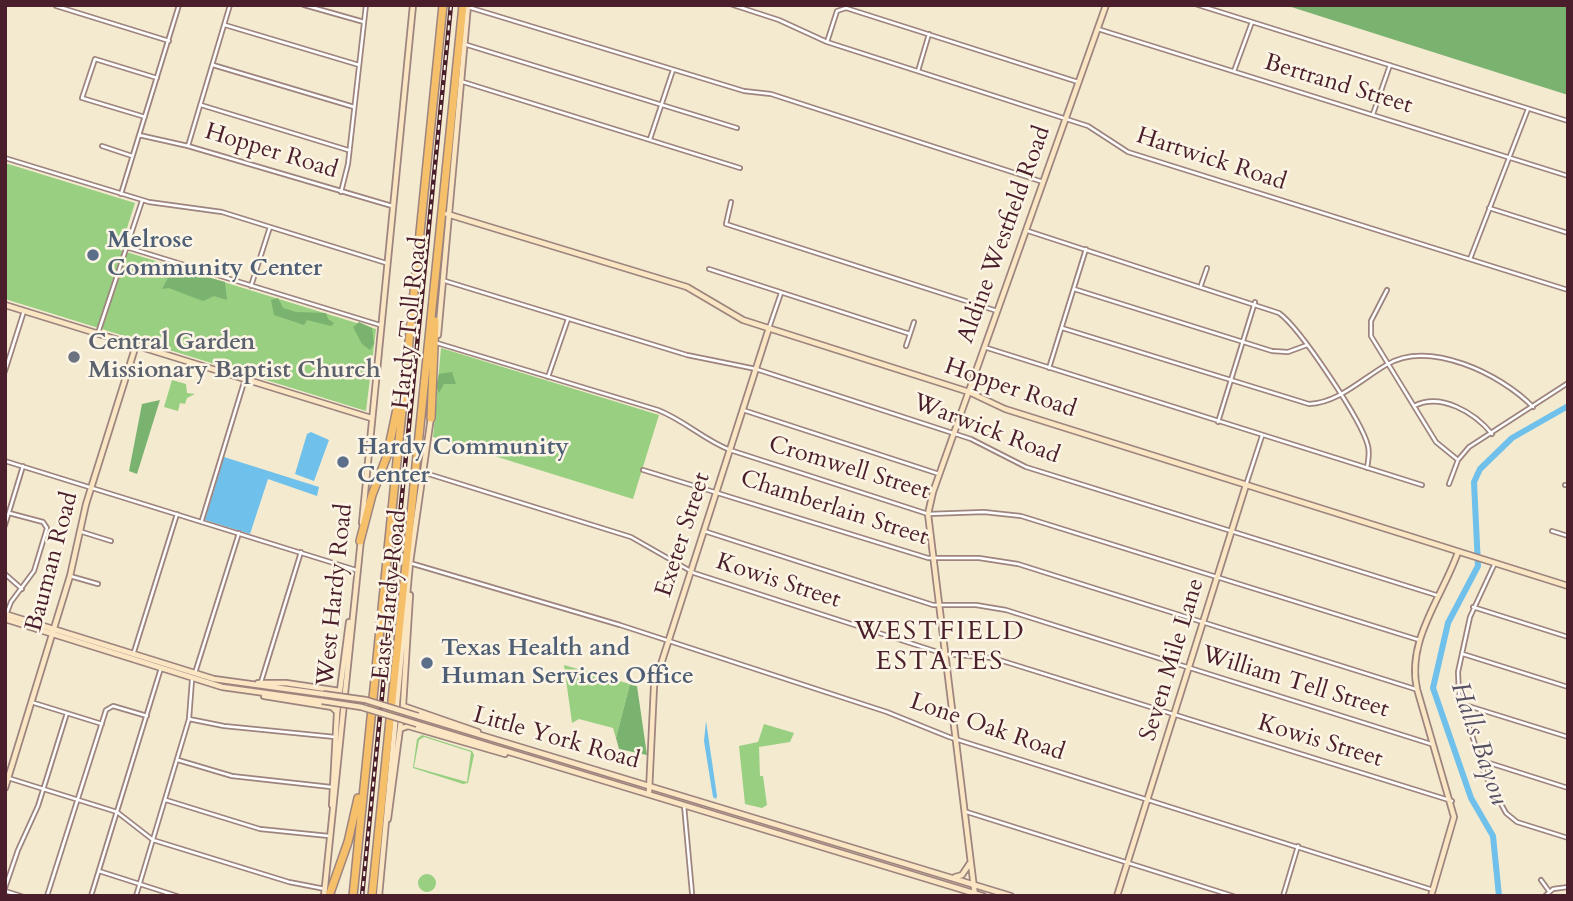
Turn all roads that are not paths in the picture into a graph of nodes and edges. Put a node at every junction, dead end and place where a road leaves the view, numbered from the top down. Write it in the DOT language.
graph roads {
  1 [pos="75,5"];
  2 [pos="179,5"];
  3 [pos="230,5"];
  4 [pos="304,5"];
  5 [pos="366,5"];
  6 [pos="413,5"];
  7 [pos="443,5"];
  8 [pos="733,5"];
  9 [pos="1106,5"];
  10 [pos="1198,5"];
  11 [pos="56,6"];
  12 [pos="466,6"];
  13 [pos="74,11"];
  14 [pos="364,22"];
  15 [pos="1252,22"];
  16 [pos="225,25"];
  17 [pos="1098,29"];
  18 [pos="929,34"];
  19 [pos="169,41"];
  20 [pos="827,42"];
  21 [pos="464,44"];
  22 [pos="213,65"];
  23 [pos="359,65"];
  24 [pos="1390,65"];
  25 [pos="673,70"];
  26 [pos="918,71"];
  27 [pos="1234,71"];
  28 [pos="157,78"];
  29 [pos="460,81"];
  30 [pos="1078,82"];
  31 [pos="661,104"];
  32 [pos="201,105"];
  33 [pos="354,107"];
  34 [pos="1528,108"];
  35 [pos="1373,114"];
  36 [pos="145,117"];
  37 [pos="1065,119"];
  38 [pos="1568,121"];
  39 [pos="737,128"];
  40 [pos="139,135"];
  41 [pos="650,139"];
  42 [pos="102,146"];
  43 [pos="188,146"];
  44 [pos="349,150"];
  45 [pos="133,156"];
  46 [pos="5,158"];
  47 [pos="1510,158"];
  48 [pos="740,168"];
  49 [pos="1568,176"];
  50 [pos="1043,182"];
  51 [pos="341,192"];
  52 [pos="121,194"];
  53 [pos="142,201"];
  54 [pos="730,202"];
  55 [pos="393,207"];
  56 [pos="1489,208"];
  57 [pos="447,214"];
  58 [pos="270,227"];
  59 [pos="1026,230"];
  60 [pos="1568,233"];
  61 [pos="126,247"];
  62 [pos="1086,249"];
  63 [pos="1470,259"];
  64 [pos="387,263"];
  65 [pos="1207,268"];
  66 [pos="436,269"];
  67 [pos="709,269"];
  68 [pos="442,280"];
  69 [pos="1201,285"];
  70 [pos="251,286"];
  71 [pos="1074,289"];
  72 [pos="1387,290"];
  73 [pos="1568,290"];
  74 [pos="781,293"];
  75 [pos="1255,302"];
  76 [pos="5,304"];
  77 [pos="24,310"];
  78 [pos="998,311"];
  79 [pos="568,319"];
  80 [pos="914,322"];
  81 [pos="381,326"];
  82 [pos="769,328"];
  83 [pos="1062,328"];
  84 [pos="98,333"];
  85 [pos="910,334"];
  86 [pos="1242,342"];
  87 [pos="437,343"];
  88 [pos="136,345"];
  89 [pos="1307,345"];
  90 [pos="906,346"];
  91 [pos="984,347"];
  92 [pos="1387,364"];
  93 [pos="1049,368"];
  94 [pos="756,369"];
  95 [pos="5,371"];
  96 [pos="548,377"];
  97 [pos="245,379"];
  98 [pos="1230,382"];
  99 [pos="1568,383"];
  100 [pos="403,386"];
  101 [pos="969,392"];
  102 [pos="1339,395"];
  103 [pos="1414,406"];
  104 [pos="1533,407"];
  105 [pos="743,410"];
  106 [pos="371,418"];
  107 [pos="431,418"];
  108 [pos="1218,422"];
  109 [pos="954,433"];
  110 [pos="1492,434"];
  111 [pos="1262,436"];
  112 [pos="730,450"];
  113 [pos="1458,460"];
  114 [pos="5,461"];
  115 [pos="23,466"];
  116 [pos="1367,468"];
  117 [pos="643,470"];
  118 [pos="422,472"];
  119 [pos="939,474"];
  120 [pos="1449,484"];
  121 [pos="1246,485"];
  122 [pos="1422,485"];
  123 [pos="91,487"];
  124 [pos="716,491"];
  125 [pos="9,513"];
  126 [pos="177,514"];
  127 [pos="928,514"];
  128 [pos="202,521"];
  129 [pos="5,525"];
  130 [pos="79,531"];
  131 [pos="704,531"];
  132 [pos="1231,531"];
  133 [pos="1552,531"];
  134 [pos="239,533"];
  135 [pos="1568,536"];
  136 [pos="111,541"];
  137 [pos="360,541"];
  138 [pos="301,552"];
  139 [pos="1458,552"];
  140 [pos="932,559"];
  141 [pos="1492,562"];
  142 [pos="410,563"];
  143 [pos="357,570"];
  144 [pos="690,572"];
  145 [pos="5,574"];
  146 [pos="70,576"];
  147 [pos="1217,577"];
  148 [pos="98,584"];
  149 [pos="1568,586"];
  150 [pos="22,589"];
  151 [pos="1436,595"];
  152 [pos="938,606"];
  153 [pos="1474,607"];
  154 [pos="353,609"];
  155 [pos="6,616"];
  156 [pos="1202,623"];
  157 [pos="53,631"];
  158 [pos="1568,637"];
  159 [pos="668,641"];
  160 [pos="1421,641"];
  161 [pos="944,654"];
  162 [pos="1463,654"];
  163 [pos="132,656"];
  164 [pos="161,668"];
  165 [pos="1188,668"];
  166 [pos="194,676"];
  167 [pos="261,682"];
  168 [pos="250,684"];
  169 [pos="1568,687"];
  170 [pos="1417,689"];
  171 [pos="250,692"];
  172 [pos="325,692"];
  173 [pos="342,694"];
  174 [pos="31,702"];
  175 [pos="342,704"];
  176 [pos="1462,705"];
  177 [pos="328,707"];
  178 [pos="400,708"];
  179 [pos="415,710"];
  180 [pos="67,713"];
  181 [pos="337,713"];
  182 [pos="1174,715"];
  183 [pos="147,716"];
  184 [pos="397,718"];
  185 [pos="189,719"];
  186 [pos="102,724"];
  187 [pos="415,726"];
  188 [pos="400,729"];
  189 [pos="335,737"];
  190 [pos="1568,737"];
  191 [pos="955,739"];
  192 [pos="1434,745"];
  193 [pos="515,747"];
  194 [pos="523,750"];
  195 [pos="367,752"];
  196 [pos="521,757"];
  197 [pos="178,760"];
  198 [pos="1480,760"];
  199 [pos="603,771"];
  200 [pos="7,777"];
  201 [pos="601,779"];
  202 [pos="649,785"];
  203 [pos="331,787"];
  204 [pos="5,788"];
  205 [pos="1568,788"];
  206 [pos="44,789"];
  207 [pos="649,792"];
  208 [pos="79,800"];
  209 [pos="166,800"];
  210 [pos="1147,800"];
  211 [pos="1452,801"];
  212 [pos="684,803"];
  213 [pos="964,811"];
  214 [pos="117,812"];
  215 [pos="332,816"];
  216 [pos="809,833"];
  217 [pos="329,836"];
  218 [pos="383,838"];
  219 [pos="1568,838"];
  220 [pos="153,840"];
  221 [pos="807,841"];
  222 [pos="1298,846"];
  223 [pos="970,862"];
  224 [pos="1127,864"];
  225 [pos="99,871"];
  226 [pos="950,877"];
  227 [pos="1541,880"];
  228 [pos="140,884"];
  229 [pos="972,884"];
  230 [pos="1568,887"];
  231 [pos="5,890"];
  232 [pos="1433,890"];
  233 [pos="1549,891"];
  234 [pos="692,893"];
  235 [pos="326,894"];
  236 [pos="973,895"];
  237 [pos="21,896"];
  238 [pos="47,896"];
  239 [pos="91,896"];
  240 [pos="136,896"];
  241 [pos="177,896"];
  242 [pos="353,896"];
  243 [pos="372,896"];
  244 [pos="379,896"];
  245 [pos="983,896"];
  246 [pos="1011,896"];
  247 [pos="1117,896"];
  248 [pos="1233,896"];
  249 [pos="1283,896"];
  250 [pos="1431,896"];
  251 [pos="1545,896"];
  1 -- 13 [label="street"];
  2 -- 19 [label="street"];
  3 -- 16 [label="street"];
  4 -- 14 [label="street"];
  5 -- 14 [label="street"];
  6 -- 55 [label="main road, West Hardy Road"];
  7 -- 100 [label="highway, Hardy Toll Road"];
  8 -- 20 [label="street, Hartwick Road"];
  9 -- 17 [label="main road, Aldine Westfield Road"];
  10 -- 15 [label="street"];
  11 -- 13 [label="street"];
  12 -- 21 [label="main road, East Hardy Road"];
  12 -- 25 [label="street"];
  12 -- 66 [label="highway, Hardy Toll Road"];
  13 -- 19 [label="street"];
  14 -- 23 [label="street"];
  15 -- 24 [label="street"];
  15 -- 27 [label="street"];
  16 -- 22 [label="street"];
  16 -- 23 [label="street"];
  17 -- 27 [label="street, Bertrand Street"];
  17 -- 30 [label="main road, Aldine Westfield Road"];
  18 -- 20 [label="street"];
  18 -- 26 [label="street"];
  18 -- 30 [label="street"];
  19 -- 28 [label="street"];
  20 -- 26 [label="street, Hartwick Road"];
  21 -- 29 [label="main road, East Hardy Road"];
  21 -- 31 [label="street"];
  22 -- 32 [label="street"];
  22 -- 33 [label="street"];
  23 -- 33 [label="street"];
  24 -- 34 [label="street"];
  24 -- 35 [label="street"];
  25 -- 31 [label="street"];
  25 -- 50 [label="street"];
  26 -- 37 [label="street, Hartwick Road"];
  27 -- 35 [label="street, Bertrand Street"];
  28 -- 36 [label="street"];
  28 -- 36 [label="street"];
  29 -- 41 [label="street"];
  29 -- 57 [label="main road, East Hardy Road"];
  30 -- 37 [label="main road, Aldine Westfield Road"];
  31 -- 39 [label="street"];
  31 -- 41 [label="street"];
  32 -- 43 [label="street"];
  32 -- 44 [label="street"];
  33 -- 44 [label="street"];
  34 -- 38 [label="street"];
  34 -- 47 [label="street"];
  35 -- 47 [label="street, Bertrand Street"];
  36 -- 40 [label="street"];
  37 -- 50 [label="main road, Aldine Westfield Road"];
  37 -- 63 [label="street, Hartwick Road"];
  40 -- 43 [label="street, Hopper Road"];
  40 -- 45 [label="street"];
  41 -- 48 [label="street"];
  42 -- 45 [label="street"];
  43 -- 51 [label="street, Hopper Road"];
  44 -- 51 [label="street"];
  45 -- 52 [label="street"];
  46 -- 52 [label="street"];
  47 -- 49 [label="street, Bertrand Street"];
  47 -- 56 [label="street"];
  50 -- 59 [label="main road, Aldine Westfield Road"];
  51 -- 55 [label="street, Hopper Road"];
  52 -- 53 [label="street"];
  53 -- 58 [label="street"];
  53 -- 61 [label="street"];
  54 -- 78 [label="street"];
  55 -- 64 [label="main road, West Hardy Road"];
  56 -- 60 [label="street"];
  56 -- 63 [label="street"];
  57 -- 68 [label="main road, East Hardy Road"];
  57 -- 82 [label="main road, Hopper Road"];
  58 -- 64 [label="street"];
  58 -- 70 [label="street"];
  59 -- 62 [label="street"];
  59 -- 78 [label="main road, Aldine Westfield Road"];
  61 -- 70 [label="street"];
  61 -- 84 [label="street"];
  62 -- 69 [label="street"];
  62 -- 71 [label="street"];
  63 -- 73 [label="street, Hartwick Road"];
  64 -- 81 [label="main road, West Hardy Road"];
  65 -- 69 [label="street"];
  66 -- 107 [label="highway"];
  66 -- 243 [label="highway, Hardy Toll Road"];
  67 -- 74 [label="street"];
  68 -- 79 [label="street, Warwick Road"];
  68 -- 87 [label="main road, East Hardy Road"];
  69 -- 75 [label="street"];
  70 -- 81 [label="street"];
  71 -- 83 [label="street"];
  71 -- 86 [label="street"];
  72 -- 92 [label="street"];
  74 -- 82 [label="street, Exeter Street"];
  74 -- 85 [label="street"];
  75 -- 86 [label="street"];
  75 -- 89 [label="street"];
  76 -- 77 [label="main road"];
  77 -- 84 [label="main road"];
  77 -- 95 [label="street"];
  78 -- 91 [label="main road, Aldine Westfield Road"];
  79 -- 94 [label="street, Warwick Road"];
  79 -- 96 [label="street"];
  80 -- 85 [label="street"];
  81 -- 106 [label="main road, West Hardy Road"];
  82 -- 94 [label="main road, Exeter Street"];
  82 -- 101 [label="main road, Hopper Road"];
  83 -- 93 [label="street"];
  83 -- 98 [label="street"];
  84 -- 88 [label="main road"];
  85 -- 90 [label="street"];
  86 -- 89 [label="street"];
  86 -- 98 [label="street"];
  87 -- 96 [label="street, Cromwell Street"];
  87 -- 107 [label="main road, East Hardy Road"];
  88 -- 97 [label="main road"];
  88 -- 123 [label="main road, Bauman Road"];
  89 -- 102 [label="street"];
  91 -- 93 [label="street"];
  91 -- 101 [label="main road, Aldine Westfield Road"];
  92 -- 102 [label="street"];
  92 -- 103 [label="street"];
  92 -- 104 [label="street"];
  93 -- 108 [label="street"];
  94 -- 105 [label="main road, Exeter Street"];
  94 -- 109 [label="street, Warwick Road"];
  96 -- 112 [label="street, Cromwell Street"];
  97 -- 106 [label="main road"];
  97 -- 128 [label="street"];
  98 -- 102 [label="street"];
  98 -- 108 [label="street"];
  99 -- 104 [label="street"];
  100 -- 137 [label="highway"];
  100 -- 195 [label="highway, Hardy Toll Road"];
  101 -- 109 [label="main road, Aldine Westfield Road"];
  101 -- 121 [label="main road, Hopper Road"];
  102 -- 116 [label="street"];
  103 -- 110 [label="street"];
  103 -- 113 [label="street"];
  104 -- 110 [label="street"];
  105 -- 112 [label="main road, Exeter Street"];
  105 -- 119 [label="street"];
  106 -- 137 [label="main road, West Hardy Road"];
  107 -- 118 [label="main road, East Hardy Road"];
  108 -- 111 [label="street"];
  109 -- 119 [label="main road, Aldine Westfield Road"];
  109 -- 132 [label="street, Warwick Road"];
  110 -- 113 [label="street"];
  111 -- 116 [label="street"];
  111 -- 121 [label="street, Seven Mile Lane"];
  112 -- 124 [label="main road, Exeter Street"];
  112 -- 127 [label="street, Cromwell Street"];
  113 -- 120 [label="street"];
  114 -- 115 [label="street"];
  115 -- 123 [label="street"];
  115 -- 125 [label="street"];
  116 -- 122 [label="street"];
  117 -- 124 [label="street, Chamberlain Street"];
  118 -- 142 [label="main road, East Hardy Road"];
  118 -- 144 [label="street, Kowis Street"];
  119 -- 127 [label="main road, Aldine Westfield Road"];
  121 -- 132 [label="main road, Seven Mile Lane"];
  121 -- 139 [label="main road, Hopper Road"];
  123 -- 126 [label="street"];
  123 -- 130 [label="main road, Bauman Road"];
  124 -- 131 [label="main road, Exeter Street"];
  124 -- 140 [label="street, Chamberlain Street"];
  125 -- 129 [label="street"];
  125 -- 150 [label="street"];
  126 -- 128 [label="street"];
  126 -- 163 [label="street"];
  127 -- 140 [label="main road, Aldine Westfield Road"];
  127 -- 147 [label="street, Cromwell Street"];
  128 -- 134 [label="street"];
  130 -- 136 [label="street"];
  130 -- 146 [label="main road, Bauman Road"];
  131 -- 144 [label="main road, Exeter Street"];
  131 -- 152 [label="street, William Tell Street"];
  132 -- 147 [label="main road, Seven Mile Lane"];
  132 -- 151 [label="street, Warwick Road"];
  133 -- 135 [label="street"];
  134 -- 138 [label="street"];
  134 -- 166 [label="street"];
  137 -- 143 [label="main road, West Hardy Road"];
  138 -- 143 [label="street"];
  138 -- 167 [label="street"];
  139 -- 141 [label="main road, Hopper Road"];
  139 -- 151 [label="main road"];
  140 -- 152 [label="main road, Aldine Westfield Road"];
  140 -- 156 [label="street, Chamberlain Street"];
  141 -- 149 [label="main road, Hopper Road"];
  141 -- 153 [label="street"];
  142 -- 159 [label="street, Lone Oak Road"];
  142 -- 178 [label="main road, East Hardy Road"];
  142 -- 178 [label="main road"];
  143 -- 154 [label="main road, West Hardy Road"];
  144 -- 159 [label="main road, Exeter Street"];
  144 -- 161 [label="street, Kowis Street"];
  145 -- 150 [label="street"];
  146 -- 148 [label="street"];
  146 -- 157 [label="main road, Bauman Road"];
  147 -- 156 [label="main road, Seven Mile Lane"];
  147 -- 160 [label="street, Cromwell Street"];
  150 -- 155 [label="street"];
  151 -- 160 [label="main road"];
  152 -- 161 [label="main road, Aldine Westfield Road"];
  152 -- 165 [label="street, William Tell Street"];
  153 -- 158 [label="street"];
  153 -- 162 [label="street"];
  154 -- 173 [label="main road, West Hardy Road"];
  154 -- 173 [label="main road"];
  155 -- 157 [label="main road, Little York Road"];
  156 -- 165 [label="main road, Seven Mile Lane"];
  156 -- 170 [label="street, Chamberlain Street"];
  157 -- 163 [label="main road, Little York Road"];
  157 -- 174 [label="main road, Bauman Road"];
  159 -- 191 [label="street, Lone Oak Road"];
  159 -- 202 [label="main road, Exeter Street"];
  160 -- 170 [label="main road"];
  161 -- 182 [label="street, Kowis Street"];
  161 -- 191 [label="main road, Aldine Westfield Road"];
  162 -- 169 [label="street"];
  162 -- 176 [label="street"];
  163 -- 164 [label="main road, Little York Road"];
  163 -- 166 [label="main road, Little York Road"];
  164 -- 166 [label="main road, Little York Road"];
  164 -- 183 [label="street"];
  165 -- 182 [label="main road, Seven Mile Lane"];
  165 -- 192 [label="street, William Tell Street"];
  166 -- 168 [label="main road, Little York Road"];
  166 -- 171 [label="main road, Little York Road"];
  166 -- 185 [label="street"];
  167 -- 168 [label="main road"];
  167 -- 172 [label="main road"];
  168 -- 172 [label="main road, Little York Road"];
  170 -- 192 [label="main road"];
  171 -- 175 [label="main road, Little York Road, bridge"];
  171 -- 177 [label="main road"];
  172 -- 173 [label="main road, Little York Road, bridge"];
  172 -- 177 [label="main road"];
  173 -- 175 [label="main road, West Hardy Road, bridge"];
  173 -- 178 [label="main road, Little York Road, bridge"];
  173 -- 181 [label="main road"];
  174 -- 180 [label="street"];
  174 -- 200 [label="main road, Bauman Road"];
  175 -- 184 [label="main road, Little York Road, bridge"];
  175 -- 215 [label="main road, West Hardy Road"];
  176 -- 190 [label="street"];
  176 -- 198 [label="street"];
  177 -- 181 [label="main road"];
  178 -- 179 [label="main road"];
  178 -- 184 [label="main road, East Hardy Road, bridge"];
  178 -- 188 [label="main road"];
  178 -- 193 [label="main road, Little York Road, bridge"];
  179 -- 187 [label="main road"];
  179 -- 193 [label="main road"];
  180 -- 186 [label="street"];
  180 -- 206 [label="street"];
  181 -- 189 [label="main road"];
  182 -- 210 [label="main road, Seven Mile Lane"];
  182 -- 211 [label="street, Kowis Street"];
  183 -- 186 [label="street"];
  183 -- 214 [label="street"];
  184 -- 187 [label="main road, Little York Road, bridge"];
  184 -- 218 [label="main road, East Hardy Road"];
  185 -- 189 [label="street"];
  185 -- 197 [label="street"];
  186 -- 208 [label="street"];
  187 -- 188 [label="main road"];
  187 -- 196 [label="main road, Little York Road"];
  188 -- 218 [label="main road"];
  189 -- 203 [label="main road"];
  191 -- 210 [label="street, Lone Oak Road"];
  191 -- 213 [label="main road, Aldine Westfield Road"];
  192 -- 211 [label="main road"];
  193 -- 194 [label="main road, Little York Road"];
  194 -- 196 [label="main road"];
  194 -- 199 [label="main road, Little York Road"];
  195 -- 235 [label="highway"];
  195 -- 242 [label="highway, Hardy Toll Road"];
  196 -- 201 [label="main road, Little York Road"];
  197 -- 203 [label="street"];
  197 -- 209 [label="street"];
  198 -- 205 [label="street"];
  198 -- 219 [label="street"];
  199 -- 201 [label="main road"];
  199 -- 202 [label="main road, Little York Road"];
  200 -- 204 [label="main road, Bauman Road"];
  200 -- 206 [label="street"];
  201 -- 207 [label="main road, Little York Road"];
  202 -- 207 [label="main road, Exeter Street"];
  202 -- 216 [label="main road, Little York Road"];
  203 -- 215 [label="main road"];
  206 -- 208 [label="street"];
  206 -- 231 [label="street"];
  207 -- 212 [label="main road, Little York Road"];
  208 -- 214 [label="street"];
  208 -- 238 [label="street"];
  209 -- 217 [label="street"];
  209 -- 220 [label="street"];
  210 -- 222 [label="street, Lone Oak Road"];
  210 -- 224 [label="main road, Seven Mile Lane"];
  211 -- 232 [label="main road"];
  212 -- 221 [label="main road, Little York Road"];
  212 -- 234 [label="street"];
  213 -- 223 [label="main road, Aldine Westfield Road"];
  213 -- 224 [label="street"];
  214 -- 220 [label="street"];
  214 -- 225 [label="street"];
  215 -- 217 [label="main road, West Hardy Road"];
  216 -- 221 [label="main road"];
  216 -- 226 [label="main road, Little York Road"];
  217 -- 235 [label="main road, West Hardy Road"];
  218 -- 244 [label="main road, East Hardy Road"];
  220 -- 228 [label="street"];
  220 -- 235 [label="street"];
  221 -- 236 [label="main road, Little York Road"];
  222 -- 232 [label="street, Lone Oak Road"];
  222 -- 249 [label="street"];
  223 -- 226 [label="main road"];
  223 -- 229 [label="main road, Aldine Westfield Road"];
  224 -- 247 [label="main road, Seven Mile Lane"];
  224 -- 248 [label="street"];
  225 -- 228 [label="street"];
  225 -- 239 [label="street"];
  226 -- 229 [label="main road, Little York Road"];
  227 -- 233 [label="street"];
  228 -- 240 [label="street"];
  228 -- 241 [label="street"];
  229 -- 236 [label="main road, Aldine Westfield Road"];
  229 -- 246 [label="main road, Little York Road"];
  230 -- 233 [label="street"];
  231 -- 237 [label="street"];
  232 -- 250 [label="main road"];
  233 -- 251 [label="street"];
  236 -- 245 [label="main road, Little York Road"];
}
